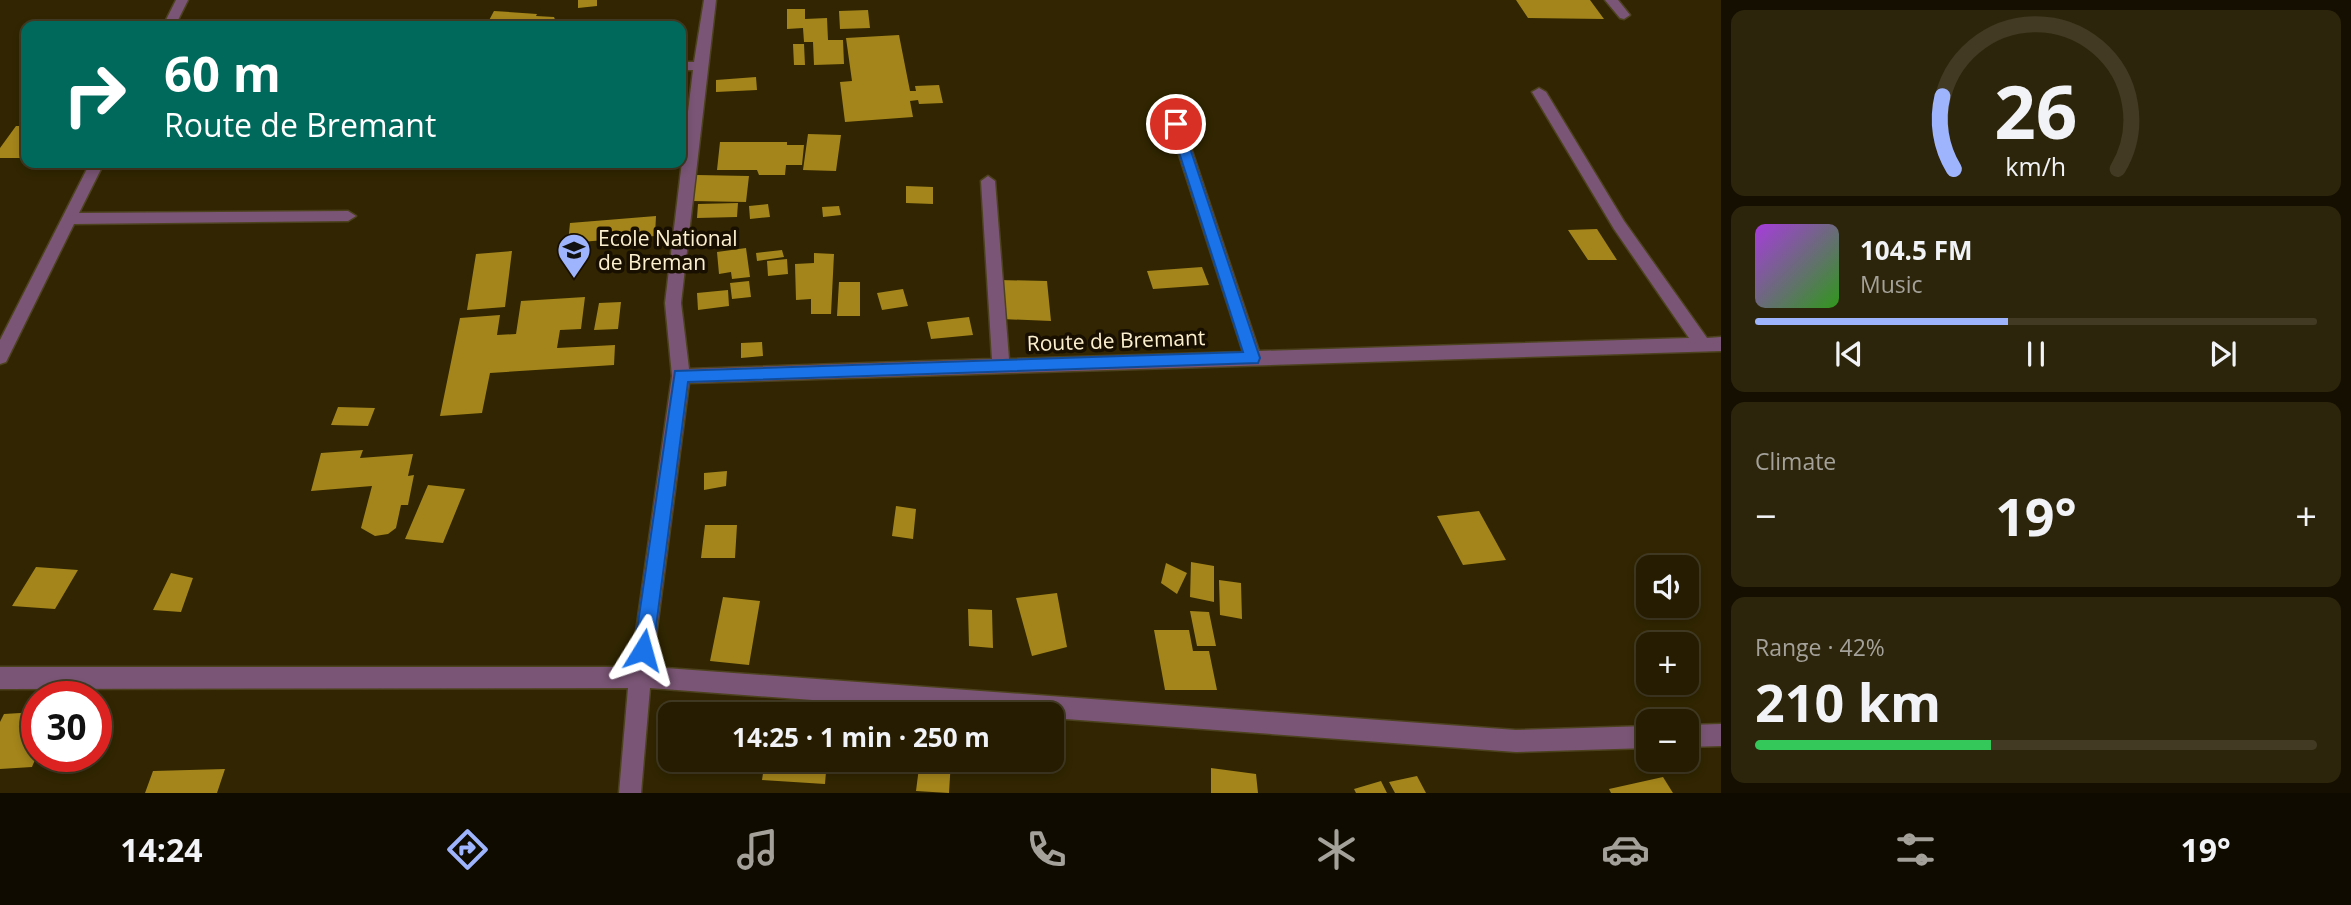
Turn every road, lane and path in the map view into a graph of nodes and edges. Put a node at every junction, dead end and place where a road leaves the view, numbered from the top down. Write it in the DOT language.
graph roads {
  1 [pos="182,0"];
  2 [pos="710,0"];
  3 [pos="1611,0"];
  4 [pos="1624,15"];
  5 [pos="172,21"];
  6 [pos="686,66"];
  7 [pos="700,66"];
  8 [pos="1539,92"];
  9 [pos="1176,124"];
  10 [pos="94,168"];
  11 [pos="988,181"];
  12 [pos="348,216"];
  13 [pos="67,219"];
  14 [pos="1701,343"];
  15 [pos="1721,344"];
  16 [pos="0,357"];
  17 [pos="1253,358"];
  18 [pos="1001,366"];
  19 [pos="681,376"];
  20 [pos="640,677"];
  21 [pos="0,678"];
  22 [pos="1721,735"];
  23 [pos="1699,736"];
  24 [pos="1636,737"];
  25 [pos="630,793"];
  1 -- 5 [label="street"];
  2 -- 7 [label="street"];
  3 -- 4 [label="street"];
  6 -- 7 [label="street"];
  7 -- 19 [label="street"];
  8 -- 14 [label="street"];
  9 -- 17 [label="street"];
  10 -- 13 [label="street"];
  11 -- 18 [label="street"];
  12 -- 13 [label="street"];
  13 -- 16 [label="street"];
  14 -- 15 [label="street, Route de Bremant"];
  14 -- 17 [label="street, Route de Bremant"];
  17 -- 18 [label="street, Route de Bremant"];
  18 -- 19 [label="street, Route de Bremant"];
  19 -- 20 [label="street"];
  20 -- 21 [label="street"];
  20 -- 24 [label="street"];
  20 -- 25 [label="street"];
  22 -- 23 [label="street"];
}
